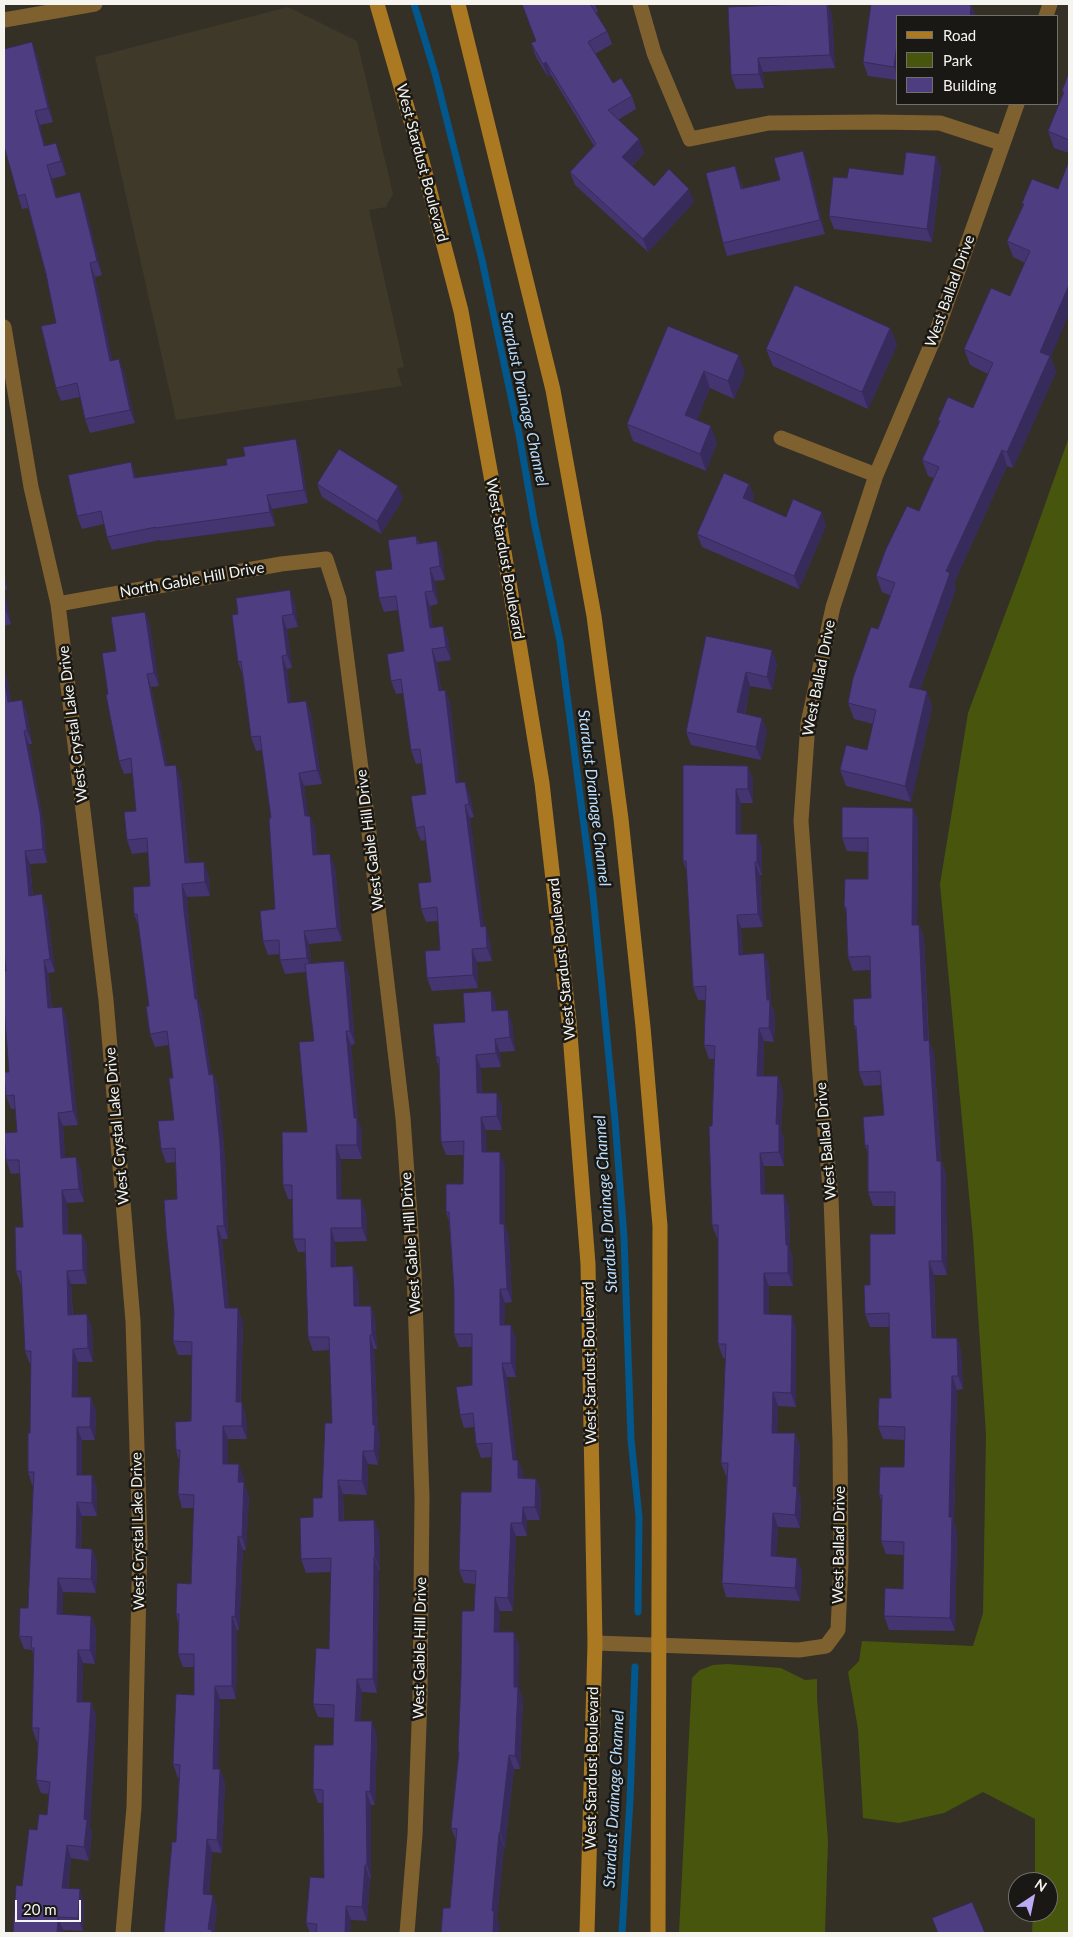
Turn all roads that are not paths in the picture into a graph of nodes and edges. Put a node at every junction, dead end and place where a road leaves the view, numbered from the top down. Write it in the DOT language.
graph roads {
  1 [pos="95,4"];
  2 [pos="377,4"];
  3 [pos="458,4"];
  4 [pos="640,4"];
  5 [pos="4,20"];
  6 [pos="1017,105"];
  7 [pos="1001,143"];
  8 [pos="4,327"];
  9 [pos="781,438"];
  10 [pos="876,476"];
  11 [pos="326,559"];
  12 [pos="58,604"];
  13 [pos="595,1643"];
  14 [pos="660,1646"];
  15 [pos="123,1933"];
  16 [pos="407,1933"];
  17 [pos="587,1933"];
  18 [pos="658,1933"];
  1 -- 5 [label="street"];
  2 -- 13 [label="street, West Stardust Boulevard"];
  3 -- 14 [label="street"];
  4 -- 7 [label="street"];
  6 -- 7 [label="street, West Ballad Drive"];
  7 -- 10 [label="street, West Ballad Drive"];
  8 -- 12 [label="street, West Crystal Lake Drive"];
  9 -- 10 [label="street"];
  10 -- 14 [label="street, West Ballad Drive"];
  11 -- 12 [label="street, North Gable Hill Drive"];
  11 -- 16 [label="street, West Gable Hill Drive"];
  12 -- 15 [label="street, West Crystal Lake Drive"];
  13 -- 14 [label="street, West Ballad Drive"];
  13 -- 17 [label="street, West Stardust Boulevard"];
  14 -- 18 [label="street"];
}
